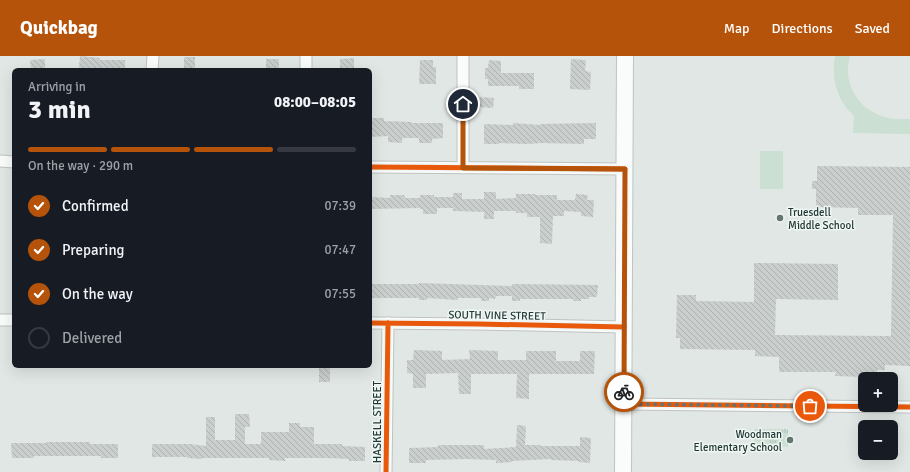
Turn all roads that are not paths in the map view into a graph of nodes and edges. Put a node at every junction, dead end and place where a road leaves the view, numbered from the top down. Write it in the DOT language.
graph roads {
  1 [pos="153,56"];
  2 [pos="306,56"];
  3 [pos="463,56"];
  4 [pos="625,56"];
  5 [pos="152,68"];
  6 [pos="306,68"];
  7 [pos="0,161"];
  8 [pos="12,162"];
  9 [pos="372,167"];
  10 [pos="463,168"];
  11 [pos="625,169"];
  12 [pos="0,320"];
  13 [pos="12,320"];
  14 [pos="372,323"];
  15 [pos="388,324"];
  16 [pos="624,328"];
  17 [pos="624,404"];
  18 [pos="910,407"];
  19 [pos="386,472"];
  20 [pos="623,472"];
  1 -- 5 [label="street"];
  2 -- 6 [label="street"];
  3 -- 10 [label="street"];
  4 -- 11 [label="main road"];
  7 -- 8 [label="street"];
  9 -- 10 [label="street"];
  10 -- 11 [label="street"];
  11 -- 16 [label="main road"];
  12 -- 13 [label="street"];
  14 -- 15 [label="street, SOUTH VINE STREET"];
  15 -- 16 [label="street, SOUTH VINE STREET"];
  15 -- 19 [label="street, HASKELL STREET"];
  16 -- 17 [label="main road"];
  17 -- 18 [label="street"];
  17 -- 20 [label="main road"];
}
